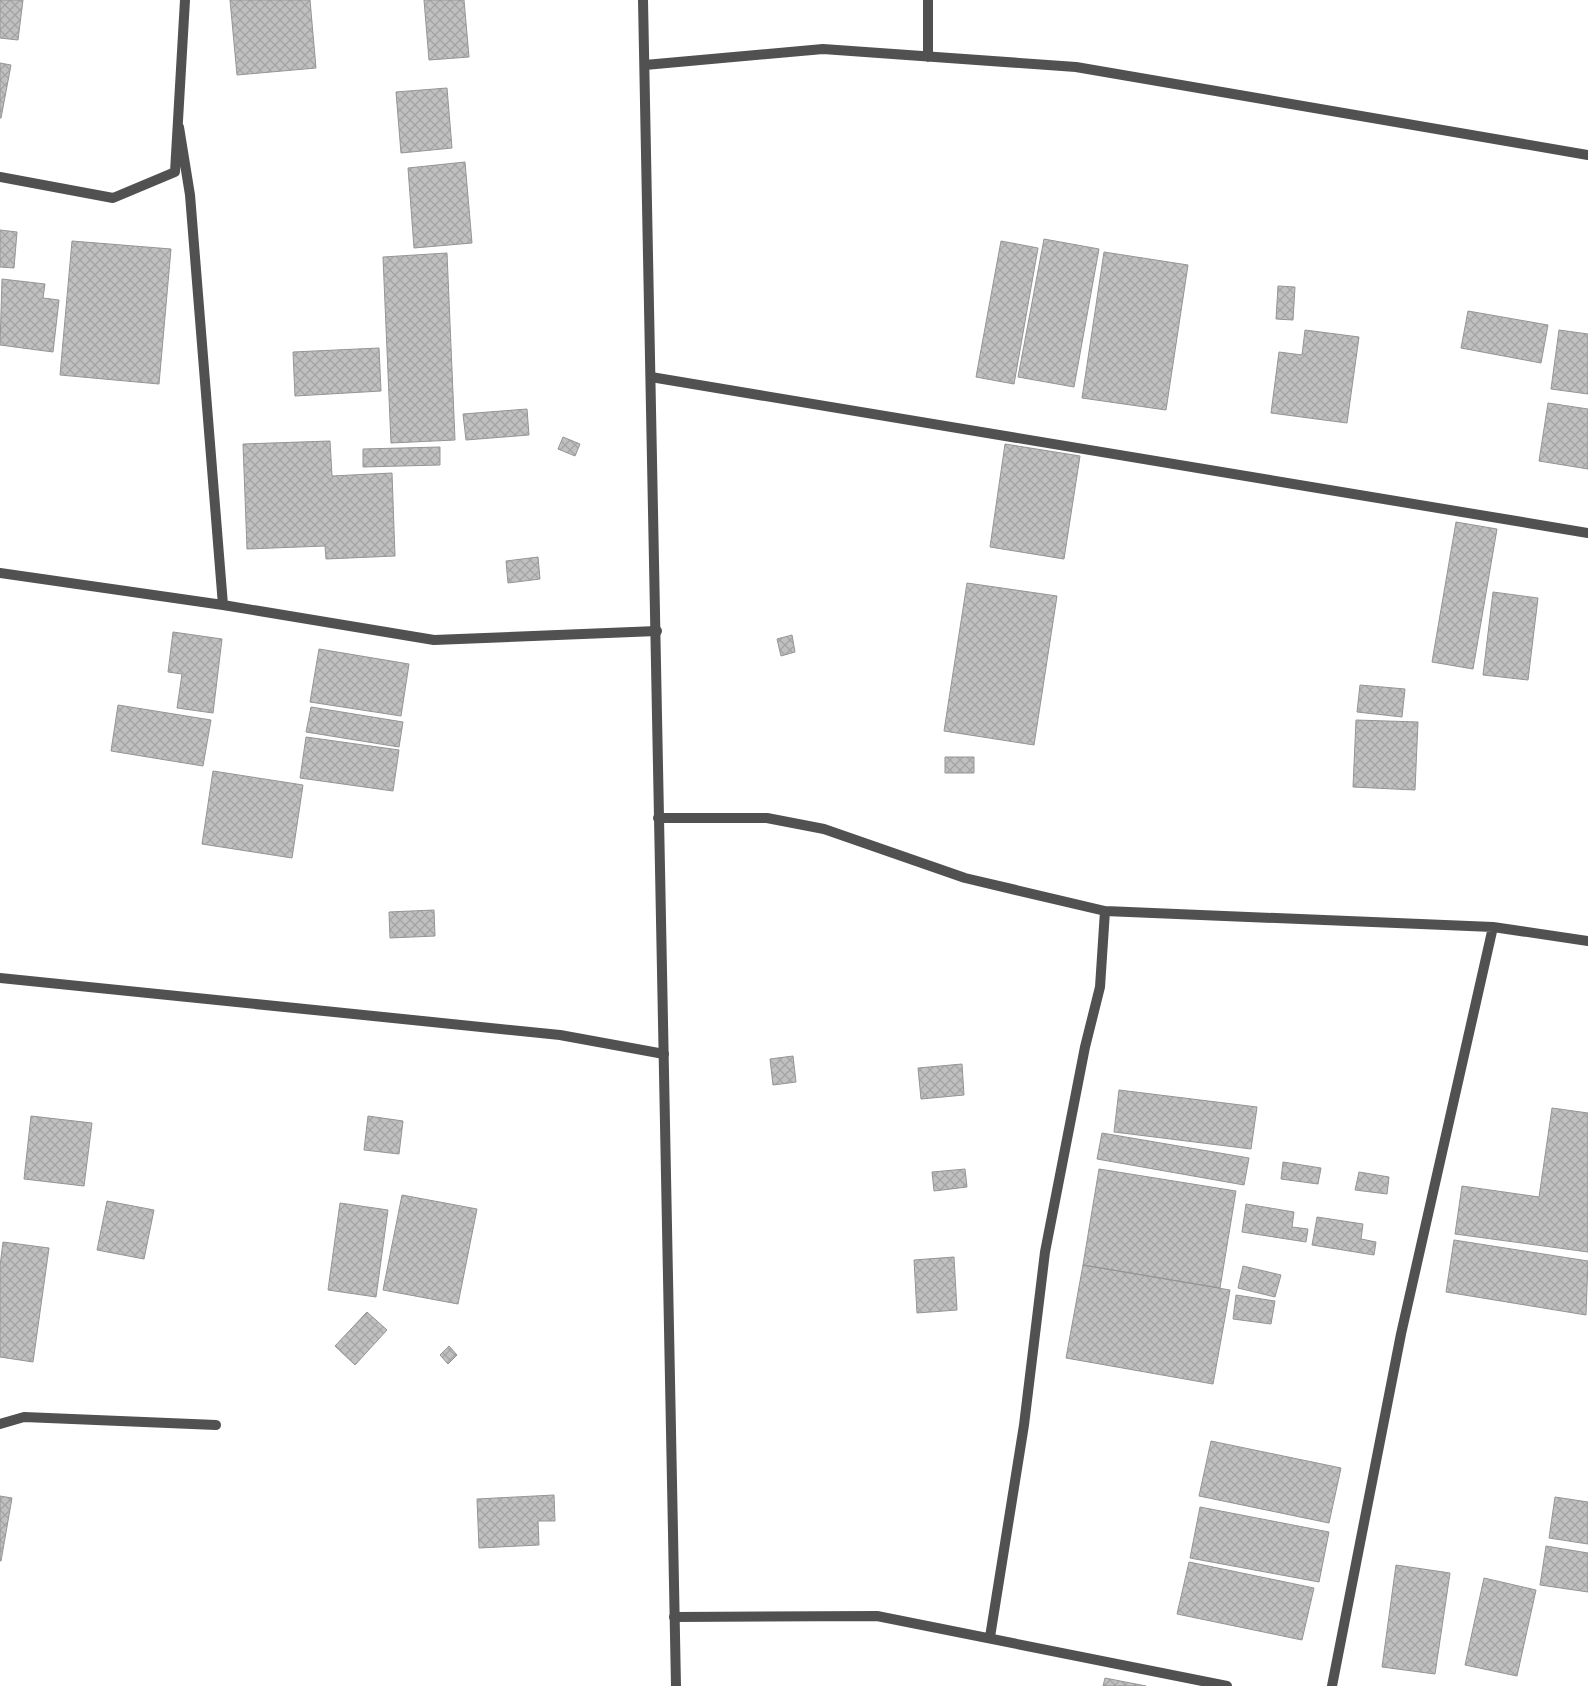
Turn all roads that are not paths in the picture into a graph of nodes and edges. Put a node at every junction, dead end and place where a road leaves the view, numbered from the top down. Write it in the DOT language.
graph roads {
  1 [pos="185,0"];
  2 [pos="643,0"];
  3 [pos="928,0"];
  4 [pos="928,56"];
  5 [pos="645,65"];
  6 [pos="179,128"];
  7 [pos="1588,155"];
  8 [pos="0,177"];
  9 [pos="651,377"];
  10 [pos="1588,533"];
  11 [pos="0,573"];
  12 [pos="223,605"];
  13 [pos="657,631"];
  14 [pos="658,818"];
  15 [pos="1104,911"];
  16 [pos="1493,927"];
  17 [pos="1588,941"];
  18 [pos="0,978"];
  19 [pos="664,1054"];
  20 [pos="0,1424"];
  21 [pos="216,1425"];
  22 [pos="674,1617"];
  23 [pos="990,1637"];
  24 [pos="676,1686"];
  25 [pos="1227,1686"];
  26 [pos="1332,1686"];
  1 -- 6 [label="street"];
  2 -- 5 [label="street"];
  3 -- 4 [label="street"];
  4 -- 5 [label="street"];
  4 -- 7 [label="street"];
  5 -- 9 [label="street"];
  6 -- 8 [label="street"];
  6 -- 12 [label="street"];
  9 -- 10 [label="street"];
  9 -- 13 [label="street"];
  11 -- 12 [label="street"];
  12 -- 13 [label="street"];
  13 -- 14 [label="street"];
  14 -- 15 [label="street"];
  14 -- 19 [label="street"];
  15 -- 16 [label="street"];
  15 -- 23 [label="street"];
  16 -- 17 [label="street"];
  16 -- 26 [label="street"];
  18 -- 19 [label="street"];
  19 -- 22 [label="street"];
  20 -- 21 [label="street"];
  22 -- 23 [label="street"];
  22 -- 24 [label="street"];
  23 -- 25 [label="street"];
}
